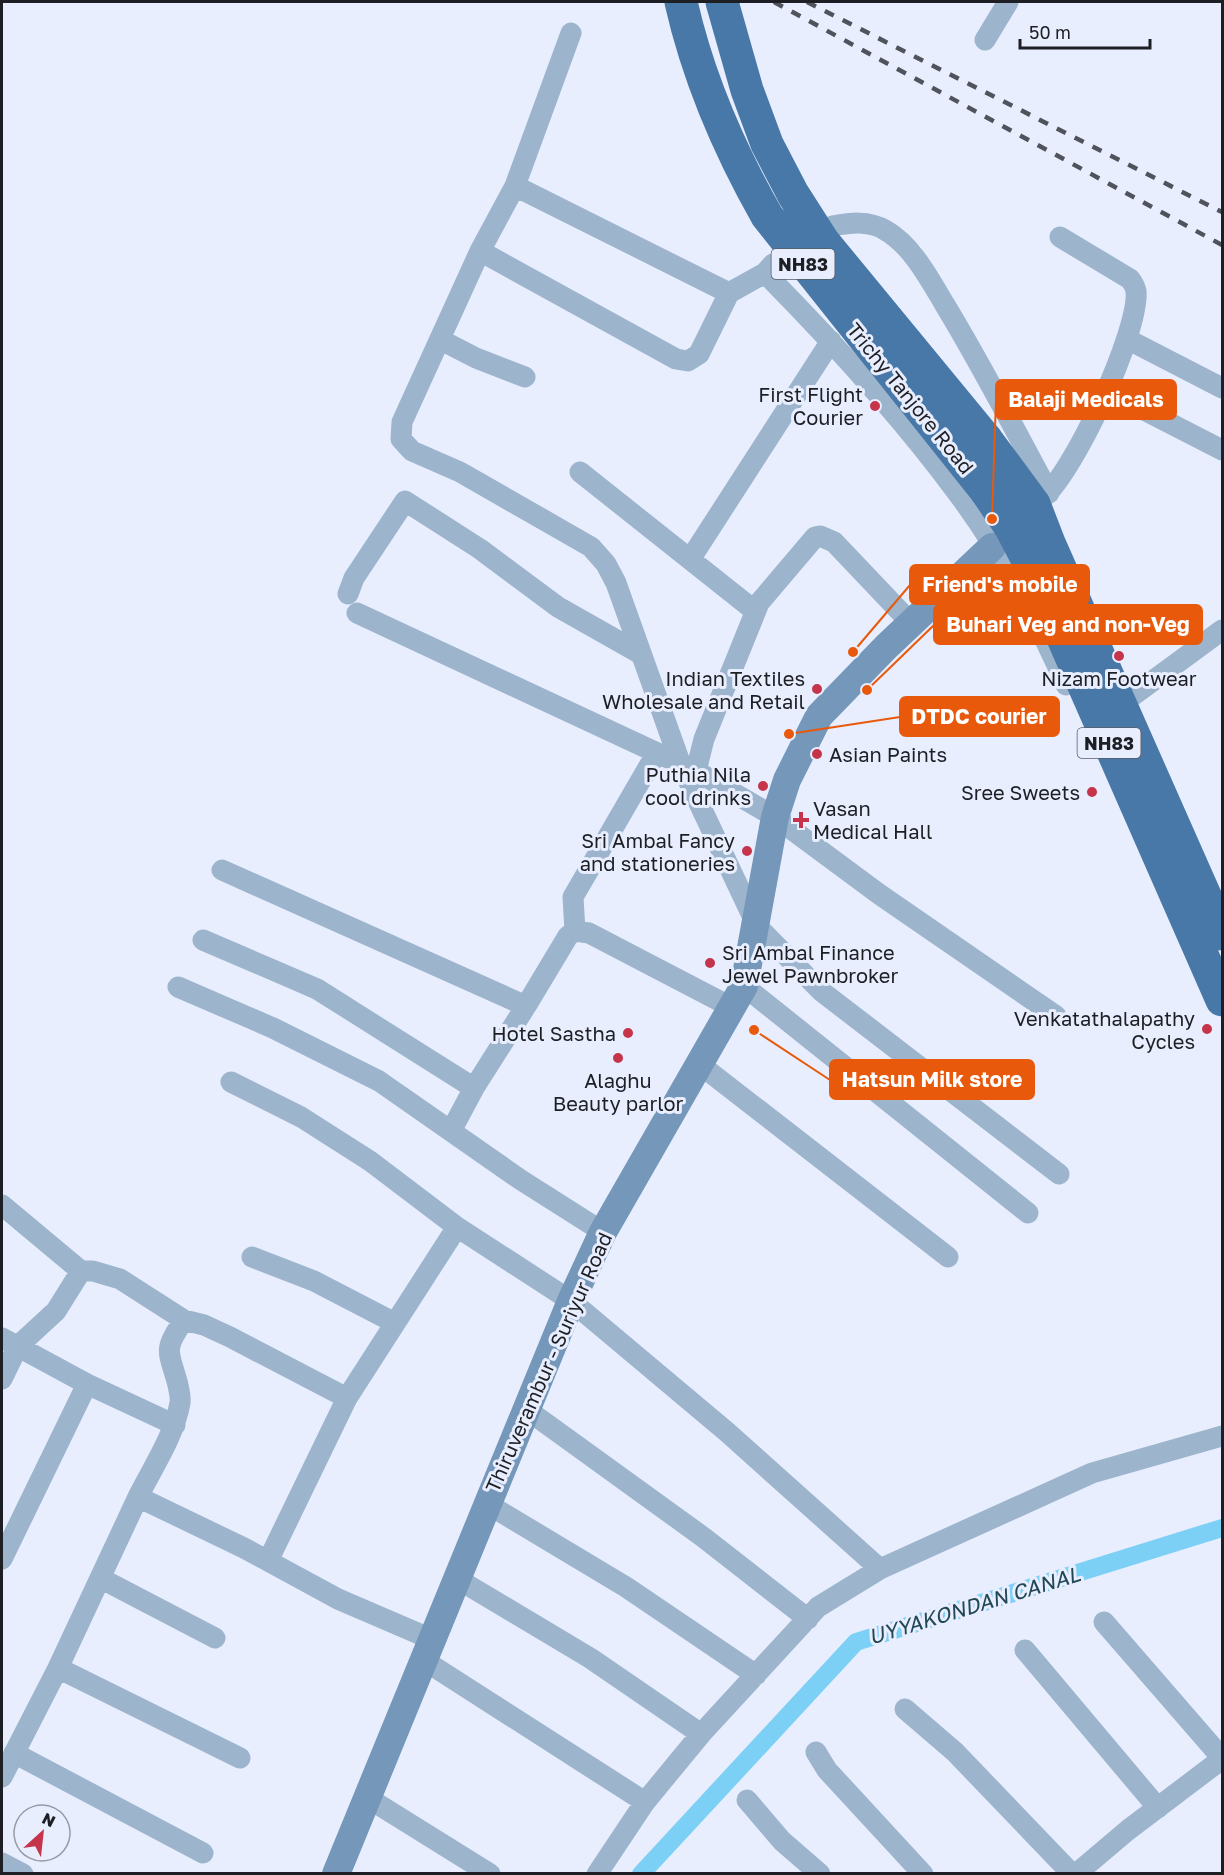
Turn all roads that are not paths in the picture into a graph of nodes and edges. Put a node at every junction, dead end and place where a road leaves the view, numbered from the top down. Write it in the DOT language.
graph roads {
  1 [pos="681,2"];
  2 [pos="722,2"];
  3 [pos="1008,2"];
  4 [pos="571,33"];
  5 [pos="986,40"];
  6 [pos="515,186"];
  7 [pos="832,226"];
  8 [pos="1060,237"];
  9 [pos="480,251"];
  10 [pos="729,293"];
  11 [pos="1127,339"];
  12 [pos="441,340"];
  13 [pos="831,341"];
  14 [pos="525,377"];
  15 [pos="1222,388"];
  16 [pos="1105,390"];
  17 [pos="1222,450"];
  18 [pos="580,472"];
  19 [pos="1042,499"];
  20 [pos="992,547"];
  21 [pos="691,558"];
  22 [pos="348,594"];
  23 [pos="755,611"];
  24 [pos="357,613"];
  25 [pos="911,623"];
  26 [pos="1222,630"];
  27 [pos="641,654"];
  28 [pos="1120,705"];
  29 [pos="656,754"];
  30 [pos="688,768"];
  31 [pos="1124,777"];
  32 [pos="775,817"];
  33 [pos="222,870"];
  34 [pos="757,926"];
  35 [pos="575,931"];
  36 [pos="1222,934"];
  37 [pos="203,940"];
  38 [pos="178,987"];
  39 [pos="738,996"];
  40 [pos="1222,1000"];
  41 [pos="526,1006"];
  42 [pos="1056,1016"];
  43 [pos="698,1063"];
  44 [pos="231,1082"];
  45 [pos="474,1088"];
  46 [pos="451,1131"];
  47 [pos="1059,1174"];
  48 [pos="2,1205"];
  49 [pos="1028,1213"];
  50 [pos="603,1232"];
  51 [pos="452,1235"];
  52 [pos="252,1257"];
  53 [pos="948,1257"];
  54 [pos="81,1272"];
  55 [pos="571,1300"];
  56 [pos="184,1320"];
  57 [pos="395,1323"];
  58 [pos="10,1342"];
  59 [pos="2,1379"];
  60 [pos="87,1384"];
  61 [pos="347,1398"];
  62 [pos="525,1409"];
  63 [pos="174,1425"];
  64 [pos="1222,1436"];
  65 [pos="138,1497"];
  66 [pos="486,1503"];
  67 [pos="258,1555"];
  68 [pos="2,1560"];
  69 [pos="880,1569"];
  70 [pos="100,1578"];
  71 [pos="456,1578"];
  72 [pos="808,1619"];
  73 [pos="1104,1622"];
  74 [pos="215,1638"];
  75 [pos="427,1649"];
  76 [pos="1025,1650"];
  77 [pos="58,1668"];
  78 [pos="756,1675"];
  79 [pos="905,1709"];
  80 [pos="701,1734"];
  81 [pos="816,1752"];
  82 [pos="240,1758"];
  83 [pos="1222,1758"];
  84 [pos="7,1761"];
  85 [pos="368,1798"];
  86 [pos="747,1800"];
  87 [pos="645,1802"];
  88 [pos="1158,1808"];
  89 [pos="203,1853"];
  90 [pos="2,1863"];
  91 [pos="23,1874"];
  92 [pos="336,1874"];
  93 [pos="490,1874"];
  94 [pos="597,1874"];
  95 [pos="820,1874"];
  96 [pos="923,1874"];
  97 [pos="1072,1874"];
  98 [pos="1076,1874"];
  1 -- 31 [label="highway, Trichy Tanjore Road / NH83, bridge"];
  2 -- 19 [label="highway, Trichy Tanjore Road / NH83, bridge"];
  3 -- 5 [label="street"];
  4 -- 6 [label="street"];
  6 -- 9 [label="street"];
  6 -- 10 [label="street"];
  7 -- 19 [label="street"];
  8 -- 11 [label="street"];
  9 -- 10 [label="street"];
  9 -- 12 [label="street"];
  10 -- 13 [label="street"];
  11 -- 15 [label="street"];
  11 -- 16 [label="street"];
  12 -- 14 [label="street"];
  12 -- 27 [label="street"];
  13 -- 20 [label="street"];
  13 -- 21 [label="street"];
  16 -- 17 [label="street"];
  16 -- 19 [label="street"];
  18 -- 21 [label="street"];
  19 -- 28 [label="highway, Trichy Tanjore Road / NH83"];
  20 -- 25 [label="main road, Thiruverambur - Suriyur Road"];
  20 -- 31 [label="street"];
  21 -- 23 [label="street"];
  22 -- 27 [label="street"];
  23 -- 25 [label="street"];
  23 -- 30 [label="street"];
  24 -- 29 [label="street"];
  25 -- 32 [label="main road, Thiruverambur - Suriyur Road"];
  26 -- 28 [label="street"];
  27 -- 30 [label="street"];
  28 -- 36 [label="highway, Trichy Tanjore Road / NH83"];
  29 -- 30 [label="street"];
  29 -- 35 [label="street"];
  30 -- 32 [label="street"];
  30 -- 34 [label="street"];
  31 -- 40 [label="highway, Trichy Tanjore Road / NH83"];
  32 -- 34 [label="main road, Thiruverambur - Suriyur Road"];
  32 -- 42 [label="street"];
  33 -- 41 [label="street"];
  34 -- 39 [label="main road, Thiruverambur - Suriyur Road"];
  34 -- 47 [label="street"];
  35 -- 39 [label="street"];
  35 -- 41 [label="street"];
  37 -- 45 [label="street"];
  38 -- 46 [label="street"];
  39 -- 43 [label="main road, Thiruverambur - Suriyur Road"];
  39 -- 49 [label="street"];
  41 -- 45 [label="street"];
  43 -- 50 [label="main road, Thiruverambur - Suriyur Road"];
  43 -- 53 [label="street"];
  44 -- 51 [label="street"];
  45 -- 46 [label="street"];
  46 -- 50 [label="street"];
  48 -- 54 [label="street"];
  50 -- 55 [label="main road, Thiruverambur - Suriyur Road"];
  51 -- 55 [label="street"];
  51 -- 57 [label="street"];
  52 -- 57 [label="street"];
  54 -- 56 [label="street"];
  54 -- 58 [label="street"];
  55 -- 62 [label="main road, Thiruverambur - Suriyur Road"];
  55 -- 69 [label="street"];
  56 -- 61 [label="street"];
  56 -- 63 [label="street"];
  57 -- 61 [label="street"];
  58 -- 59 [label="street"];
  58 -- 60 [label="street"];
  60 -- 63 [label="street"];
  60 -- 68 [label="street"];
  61 -- 67 [label="street"];
  62 -- 66 [label="main road, Thiruverambur - Suriyur Road"];
  62 -- 72 [label="street"];
  63 -- 65 [label="street"];
  64 -- 69 [label="street"];
  65 -- 67 [label="street"];
  65 -- 70 [label="street"];
  66 -- 71 [label="main road, Thiruverambur - Suriyur Road"];
  66 -- 78 [label="street"];
  67 -- 75 [label="street"];
  69 -- 72 [label="street"];
  70 -- 74 [label="street"];
  70 -- 77 [label="street"];
  71 -- 75 [label="main road, Thiruverambur - Suriyur Road"];
  71 -- 80 [label="street"];
  72 -- 78 [label="street"];
  73 -- 83 [label="street"];
  75 -- 85 [label="main road, Thiruverambur - Suriyur Road"];
  75 -- 87 [label="street"];
  76 -- 88 [label="street"];
  77 -- 82 [label="street"];
  77 -- 84 [label="street"];
  78 -- 80 [label="street"];
  79 -- 97 [label="street"];
  80 -- 87 [label="street"];
  81 -- 96 [label="street"];
  83 -- 88 [label="street"];
  84 -- 89 [label="street"];
  85 -- 92 [label="main road, Thiruverambur - Suriyur Road"];
  85 -- 93 [label="street"];
  86 -- 95 [label="street"];
  87 -- 94 [label="street"];
  88 -- 98 [label="street"];
  90 -- 91 [label="street"];
}
